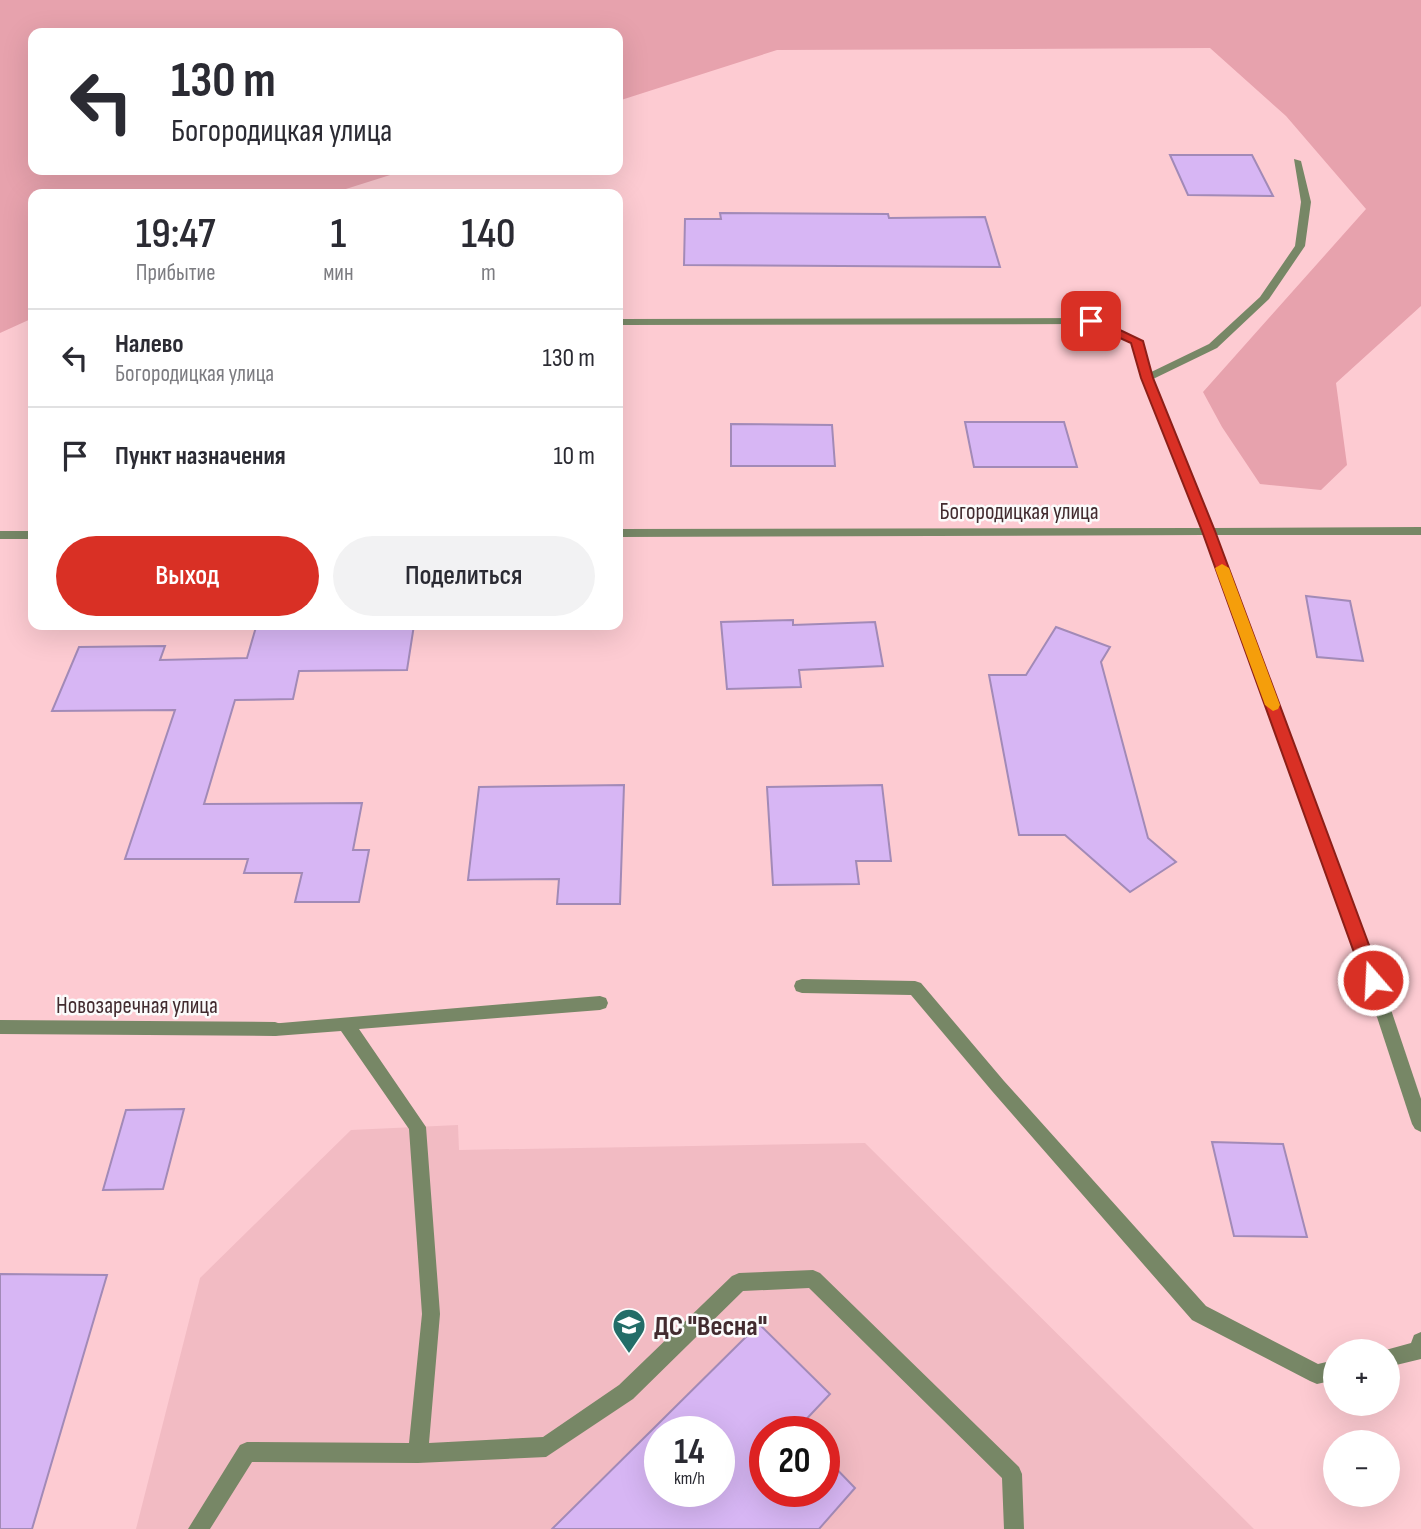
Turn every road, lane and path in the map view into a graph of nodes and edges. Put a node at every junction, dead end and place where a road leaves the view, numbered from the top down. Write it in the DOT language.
graph roads {
  1 [pos="1297,161"];
  2 [pos="623,322"];
  3 [pos="1147,378"];
  4 [pos="1208,531"];
  5 [pos="1421,531"];
  6 [pos="623,533"];
  7 [pos="28,534"];
  8 [pos="0,535"];
  9 [pos="802,986"];
  10 [pos="600,1003"];
  11 [pos="345,1023"];
  12 [pos="0,1027"];
  13 [pos="1421,1124"];
  14 [pos="1421,1342"];
  15 [pos="1400,1355"];
  16 [pos="1323,1373"];
  17 [pos="418,1453"];
  18 [pos="198,1529"];
  19 [pos="1014,1529"];
  1 -- 3 [label="street"];
  2 -- 3 [label="street"];
  3 -- 4 [label="street"];
  4 -- 5 [label="street, Богородицкая улица"];
  4 -- 6 [label="street, Богородицкая улица"];
  4 -- 13 [label="street"];
  7 -- 8 [label="street"];
  9 -- 16 [label="street"];
  10 -- 11 [label="street, Новозаречная улица"];
  11 -- 12 [label="street, Новозаречная улица"];
  11 -- 17 [label="street"];
  14 -- 15 [label="street"];
  17 -- 18 [label="street"];
  17 -- 19 [label="street"];
}
